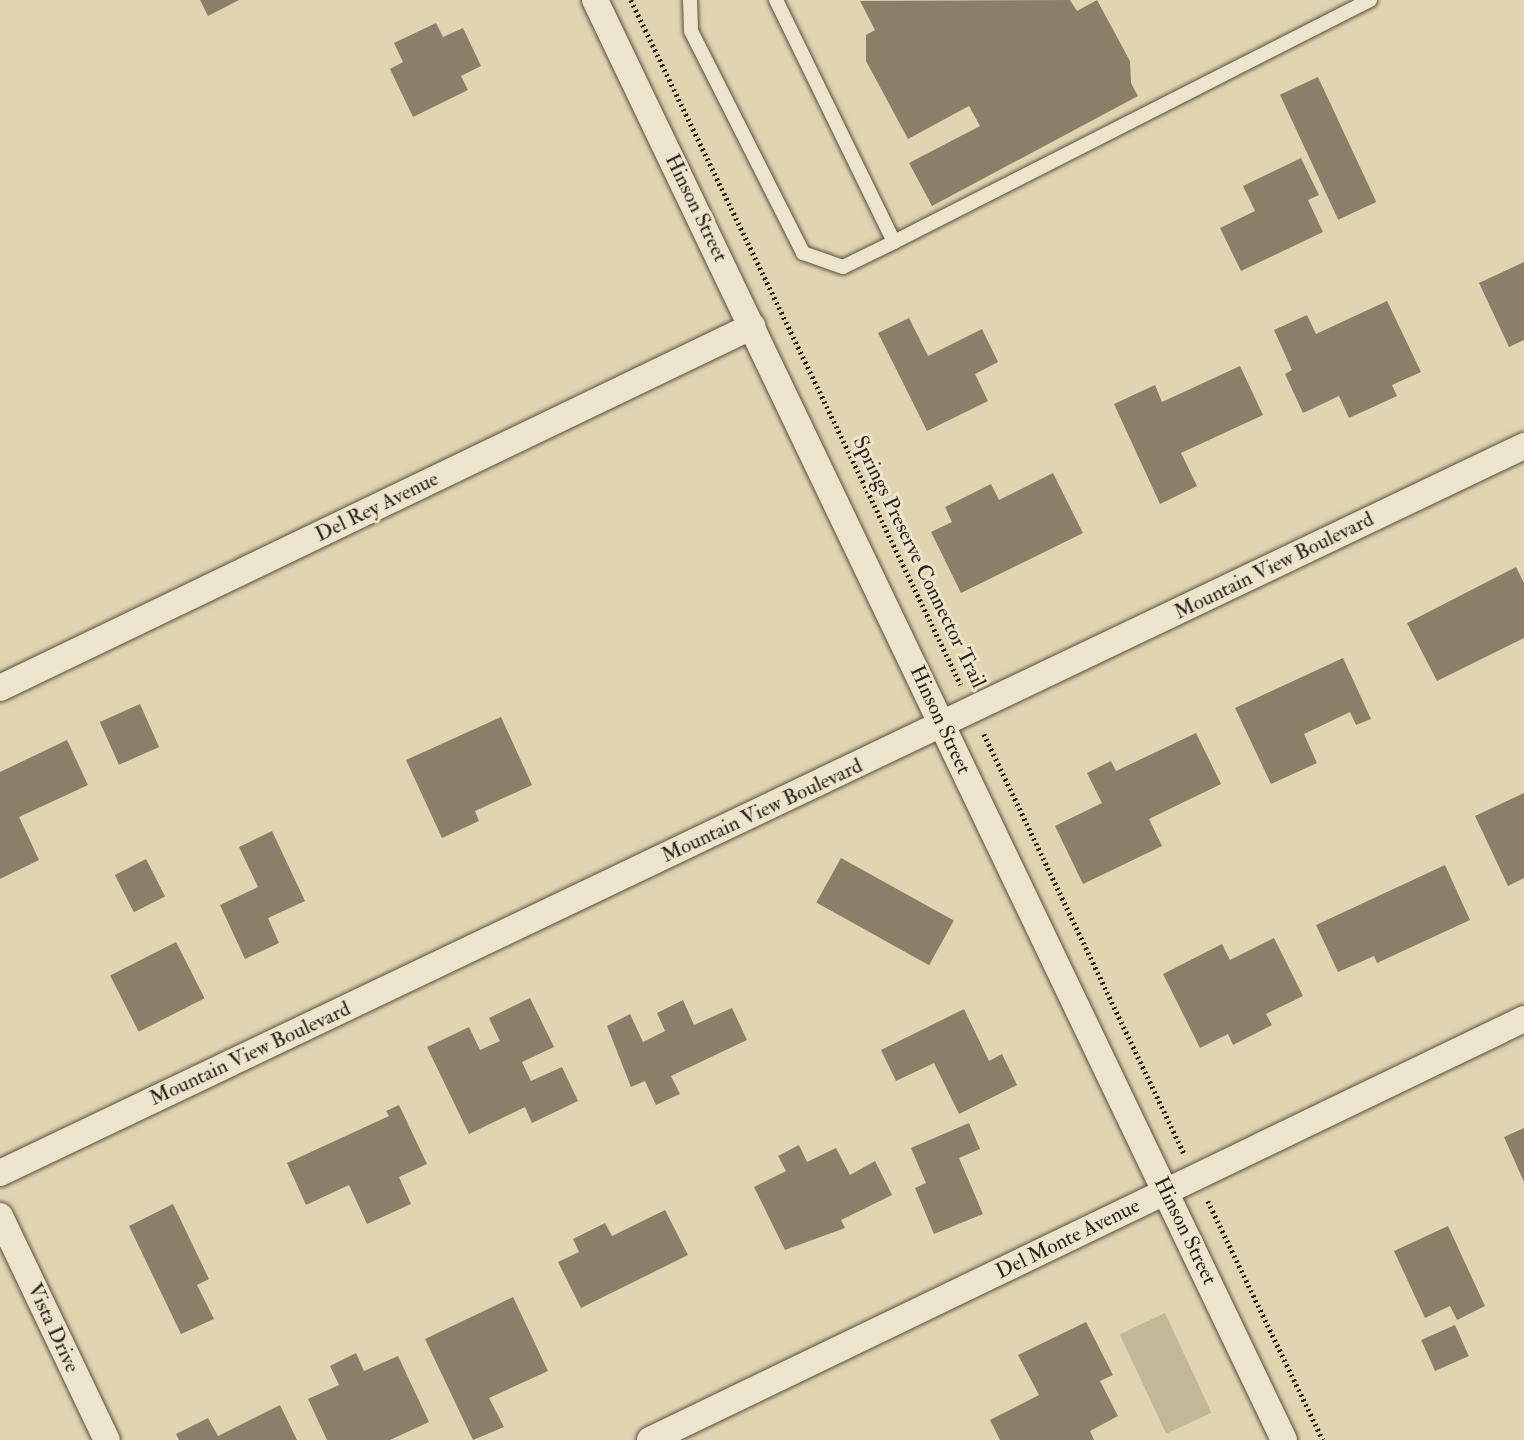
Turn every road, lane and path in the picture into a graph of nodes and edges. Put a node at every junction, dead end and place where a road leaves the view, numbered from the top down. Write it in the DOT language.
graph roads {
  1 [pos="595,0"];
  2 [pos="631,0"];
  3 [pos="690,0"];
  4 [pos="776,0"];
  5 [pos="1370,0"];
  6 [pos="894,242"];
  7 [pos="753,326"];
  8 [pos="1524,446"];
  9 [pos="0,688"];
  10 [pos="972,710"];
  11 [pos="942,725"];
  12 [pos="1524,1019"];
  13 [pos="1177,1140"];
  14 [pos="0,1173"];
  15 [pos="1166,1192"];
  16 [pos="0,1216"];
  17 [pos="1218,1220"];
  18 [pos="107,1440"];
  19 [pos="650,1440"];
  20 [pos="1284,1440"];
  21 [pos="1323,1440"];
  1 -- 7 [label="street, Hinson Street"];
  2 -- 10 [label="path, Springs Preserve Connector Trail"];
  3 -- 6 [label="lane"];
  4 -- 6 [label="lane"];
  5 -- 6 [label="lane"];
  7 -- 9 [label="street, Del Rey Avenue"];
  7 -- 11 [label="street, Hinson Street"];
  8 -- 10 [label="street, Mountain View Boulevard"];
  10 -- 11 [label="street, Mountain View Boulevard"];
  10 -- 13 [label="path, Springs Preserve Connector Trail"];
  11 -- 14 [label="street, Mountain View Boulevard"];
  11 -- 15 [label="street, Hinson Street"];
  12 -- 15 [label="street, Del Monte Avenue"];
  15 -- 19 [label="street, Del Monte Avenue"];
  15 -- 20 [label="street, Hinson Street"];
  16 -- 18 [label="street, Vista Drive"];
  17 -- 21 [label="path"];
}
